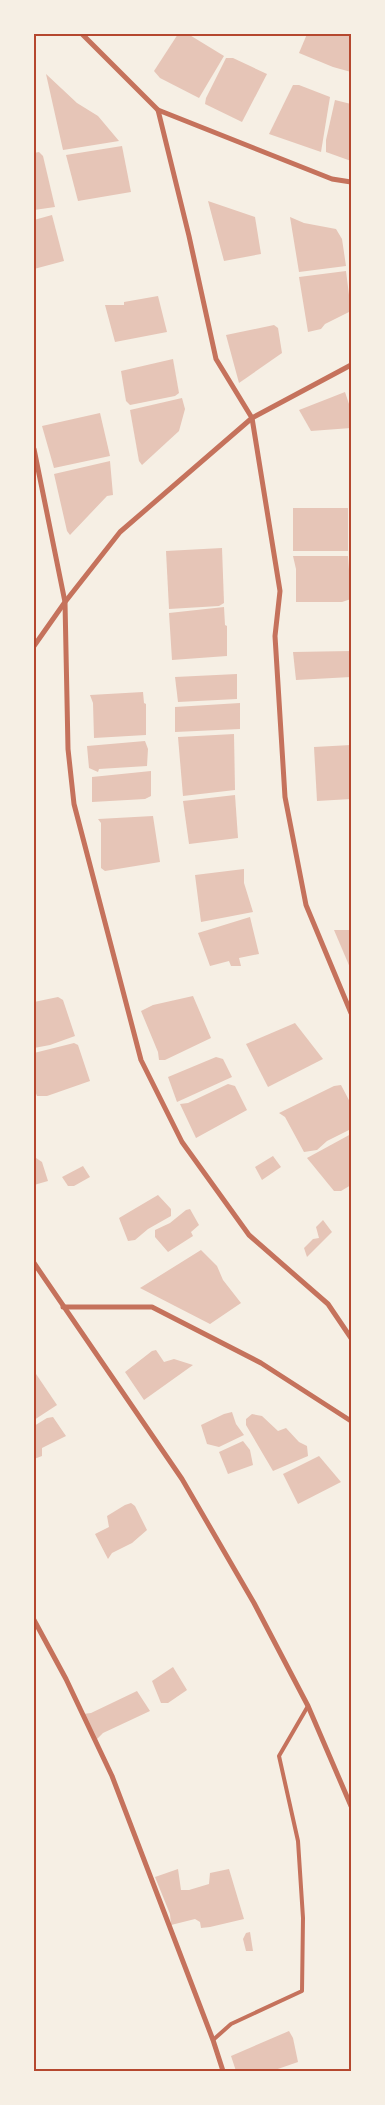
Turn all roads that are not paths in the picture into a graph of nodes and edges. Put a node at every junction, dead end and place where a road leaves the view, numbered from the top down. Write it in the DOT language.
graph roads {
  1 [pos="82,34"];
  2 [pos="158,110"];
  3 [pos="351,182"];
  4 [pos="351,365"];
  5 [pos="252,418"];
  6 [pos="34,449"];
  7 [pos="65,602"];
  8 [pos="34,646"];
  9 [pos="351,1013"];
  10 [pos="34,1263"];
  11 [pos="63,1306"];
  12 [pos="351,1338"];
  13 [pos="351,1421"];
  14 [pos="34,1620"];
  15 [pos="308,1706"];
  16 [pos="351,1806"];
  17 [pos="213,2040"];
  18 [pos="223,2071"];
  1 -- 2 [label="street"];
  2 -- 3 [label="street"];
  2 -- 5 [label="street"];
  4 -- 5 [label="street"];
  5 -- 7 [label="street"];
  5 -- 9 [label="street"];
  6 -- 7 [label="street"];
  7 -- 8 [label="street"];
  7 -- 12 [label="street"];
  10 -- 11 [label="street"];
  11 -- 13 [label="street"];
  11 -- 15 [label="street"];
  14 -- 17 [label="street"];
  15 -- 16 [label="street"];
  15 -- 17 [label="lane"];
  17 -- 18 [label="street"];
}
